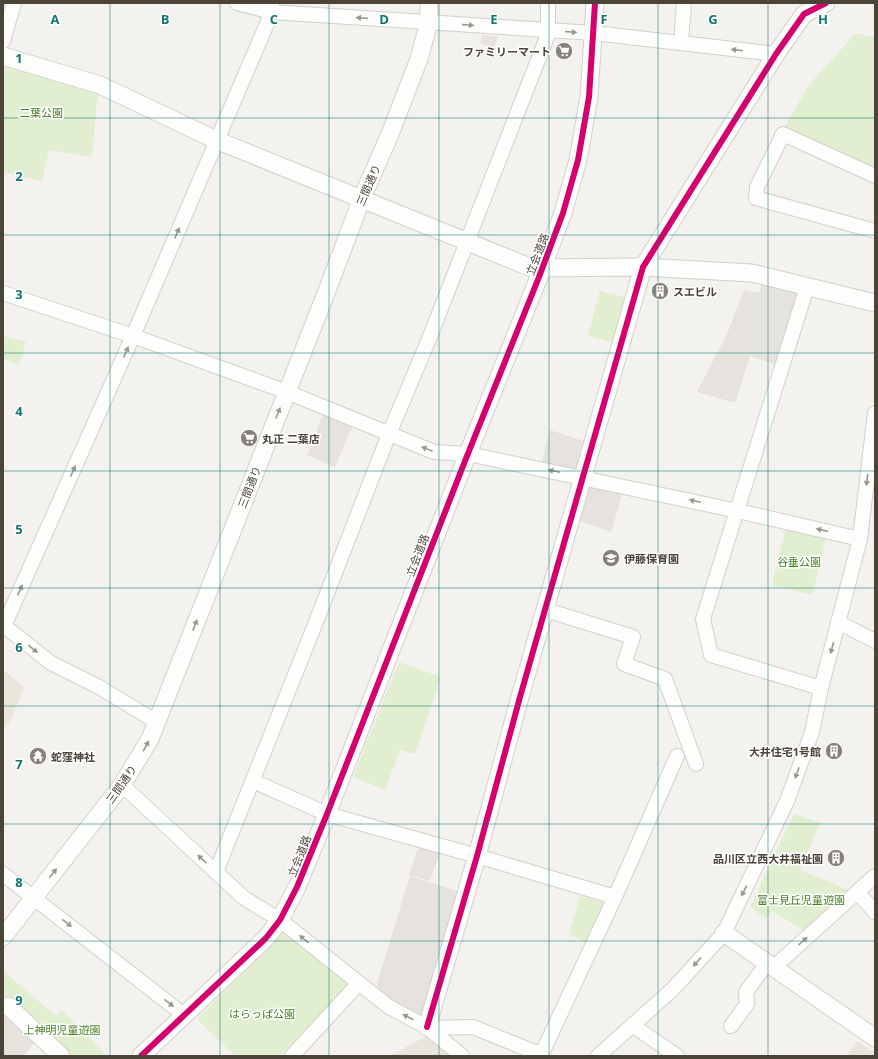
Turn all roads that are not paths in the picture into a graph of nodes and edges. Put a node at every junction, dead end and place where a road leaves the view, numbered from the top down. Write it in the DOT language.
graph roads {
  1 [pos="14,3"];
  2 [pos="237,3"];
  3 [pos="429,3"];
  4 [pos="548,3"];
  5 [pos="596,3"];
  6 [pos="684,3"];
  7 [pos="826,3"];
  8 [pos="272,8"];
  9 [pos="804,8"];
  10 [pos="429,22"];
  11 [pos="548,30"];
  12 [pos="594,33"];
  13 [pos="3,40"];
  14 [pos="681,43"];
  15 [pos="776,54"];
  16 [pos="3,56"];
  17 [pos="216,140"];
  18 [pos="875,176"];
  19 [pos="362,198"];
  20 [pos="875,231"];
  21 [pos="467,240"];
  22 [pos="543,267"];
  23 [pos="643,268"];
  24 [pos="808,287"];
  25 [pos="3,293"];
  26 [pos="875,303"];
  27 [pos="133,336"];
  28 [pos="287,392"];
  29 [pos="875,413"];
  30 [pos="389,434"];
  31 [pos="468,454"];
  32 [pos="583,477"];
  33 [pos="738,510"];
  34 [pos="868,524"];
  35 [pos="860,539"];
  36 [pos="546,610"];
  37 [pos="838,622"];
  38 [pos="4,625"];
  39 [pos="875,641"];
  40 [pos="821,688"];
  41 [pos="157,722"];
  42 [pos="677,756"];
  43 [pos="696,764"];
  44 [pos="253,781"];
  45 [pos="122,785"];
  46 [pos="327,814"];
  47 [pos="477,856"];
  48 [pos="216,872"];
  49 [pos="3,874"];
  50 [pos="875,876"];
  51 [pos="857,892"];
  52 [pos="615,897"];
  53 [pos="33,898"];
  54 [pos="875,912"];
  55 [pos="280,920"];
  56 [pos="724,933"];
  57 [pos="3,937"];
  58 [pos="771,965"];
  59 [pos="359,983"];
  60 [pos="5,1003"];
  61 [pos="184,1015"];
  62 [pos="632,1025"];
  63 [pos="731,1026"];
  64 [pos="427,1027"];
  65 [pos="875,1038"];
  66 [pos="61,1056"];
  67 [pos="141,1056"];
  68 [pos="292,1056"];
  69 [pos="462,1056"];
  70 [pos="598,1056"];
  71 [pos="677,1056"];
  1 -- 13 [label="street"];
  2 -- 8 [label="street"];
  3 -- 10 [label="street, 三間通り"];
  4 -- 11 [label="street"];
  5 -- 12 [label="street, 立会道路"];
  6 -- 14 [label="street"];
  7 -- 9 [label="street"];
  10 -- 8 [label="street, one-way"];
  8 -- 17 [label="street"];
  9 -- 15 [label="street"];
  10 -- 11 [label="street, one-way"];
  10 -- 19 [label="street, 三間通り"];
  11 -- 12 [label="street, one-way"];
  11 -- 21 [label="street"];
  12 -- 14 [label="street"];
  12 -- 22 [label="street, 立会道路"];
  15 -- 14 [label="street, one-way"];
  15 -- 23 [label="street"];
  16 -- 17 [label="street"];
  17 -- 19 [label="street"];
  27 -- 17 [label="street, one-way"];
  18 -- 20 [label="street"];
  19 -- 21 [label="street"];
  19 -- 28 [label="street, 三間通り"];
  21 -- 22 [label="street"];
  21 -- 30 [label="street"];
  22 -- 23 [label="street"];
  22 -- 31 [label="street, 立会道路"];
  23 -- 24 [label="street"];
  23 -- 32 [label="street"];
  24 -- 26 [label="street"];
  24 -- 33 [label="street"];
  25 -- 27 [label="street"];
  27 -- 28 [label="street"];
  38 -- 27 [label="street, one-way"];
  28 -- 30 [label="street"];
  41 -- 28 [label="street, 三間通り, one-way"];
  29 -- 34 [label="street, one-way"];
  31 -- 30 [label="street, one-way"];
  30 -- 44 [label="street"];
  32 -- 31 [label="street, one-way"];
  31 -- 46 [label="street, 立会道路"];
  33 -- 32 [label="street, one-way"];
  32 -- 36 [label="street"];
  35 -- 33 [label="street, one-way"];
  33 -- 40 [label="street"];
  34 -- 35 [label="street"];
  35 -- 37 [label="street"];
  36 -- 43 [label="street"];
  36 -- 47 [label="street"];
  37 -- 39 [label="street"];
  37 -- 40 [label="street, one-way"];
  38 -- 41 [label="street, one-way"];
  40 -- 56 [label="street, one-way"];
  45 -- 41 [label="street, 三間通り, one-way"];
  42 -- 52 [label="street"];
  44 -- 46 [label="street"];
  44 -- 48 [label="street"];
  48 -- 45 [label="street, one-way"];
  53 -- 45 [label="street, 三間通り, one-way"];
  46 -- 47 [label="street"];
  46 -- 55 [label="street, 立会道路"];
  47 -- 52 [label="street"];
  47 -- 64 [label="street"];
  48 -- 55 [label="street"];
  49 -- 53 [label="street"];
  50 -- 51 [label="street"];
  51 -- 54 [label="street"];
  58 -- 51 [label="street, one-way"];
  52 -- 64 [label="street"];
  53 -- 57 [label="street, 三間通り"];
  53 -- 61 [label="street, one-way"];
  59 -- 55 [label="street, one-way"];
  55 -- 61 [label="street, 立会道路"];
  56 -- 58 [label="street"];
  56 -- 62 [label="street, one-way"];
  58 -- 63 [label="street"];
  58 -- 65 [label="street"];
  64 -- 59 [label="street, one-way"];
  59 -- 68 [label="street"];
  60 -- 66 [label="street"];
  61 -- 67 [label="street, 立会道路"];
  62 -- 70 [label="street"];
  62 -- 71 [label="street"];
  64 -- 69 [label="street"];
}
